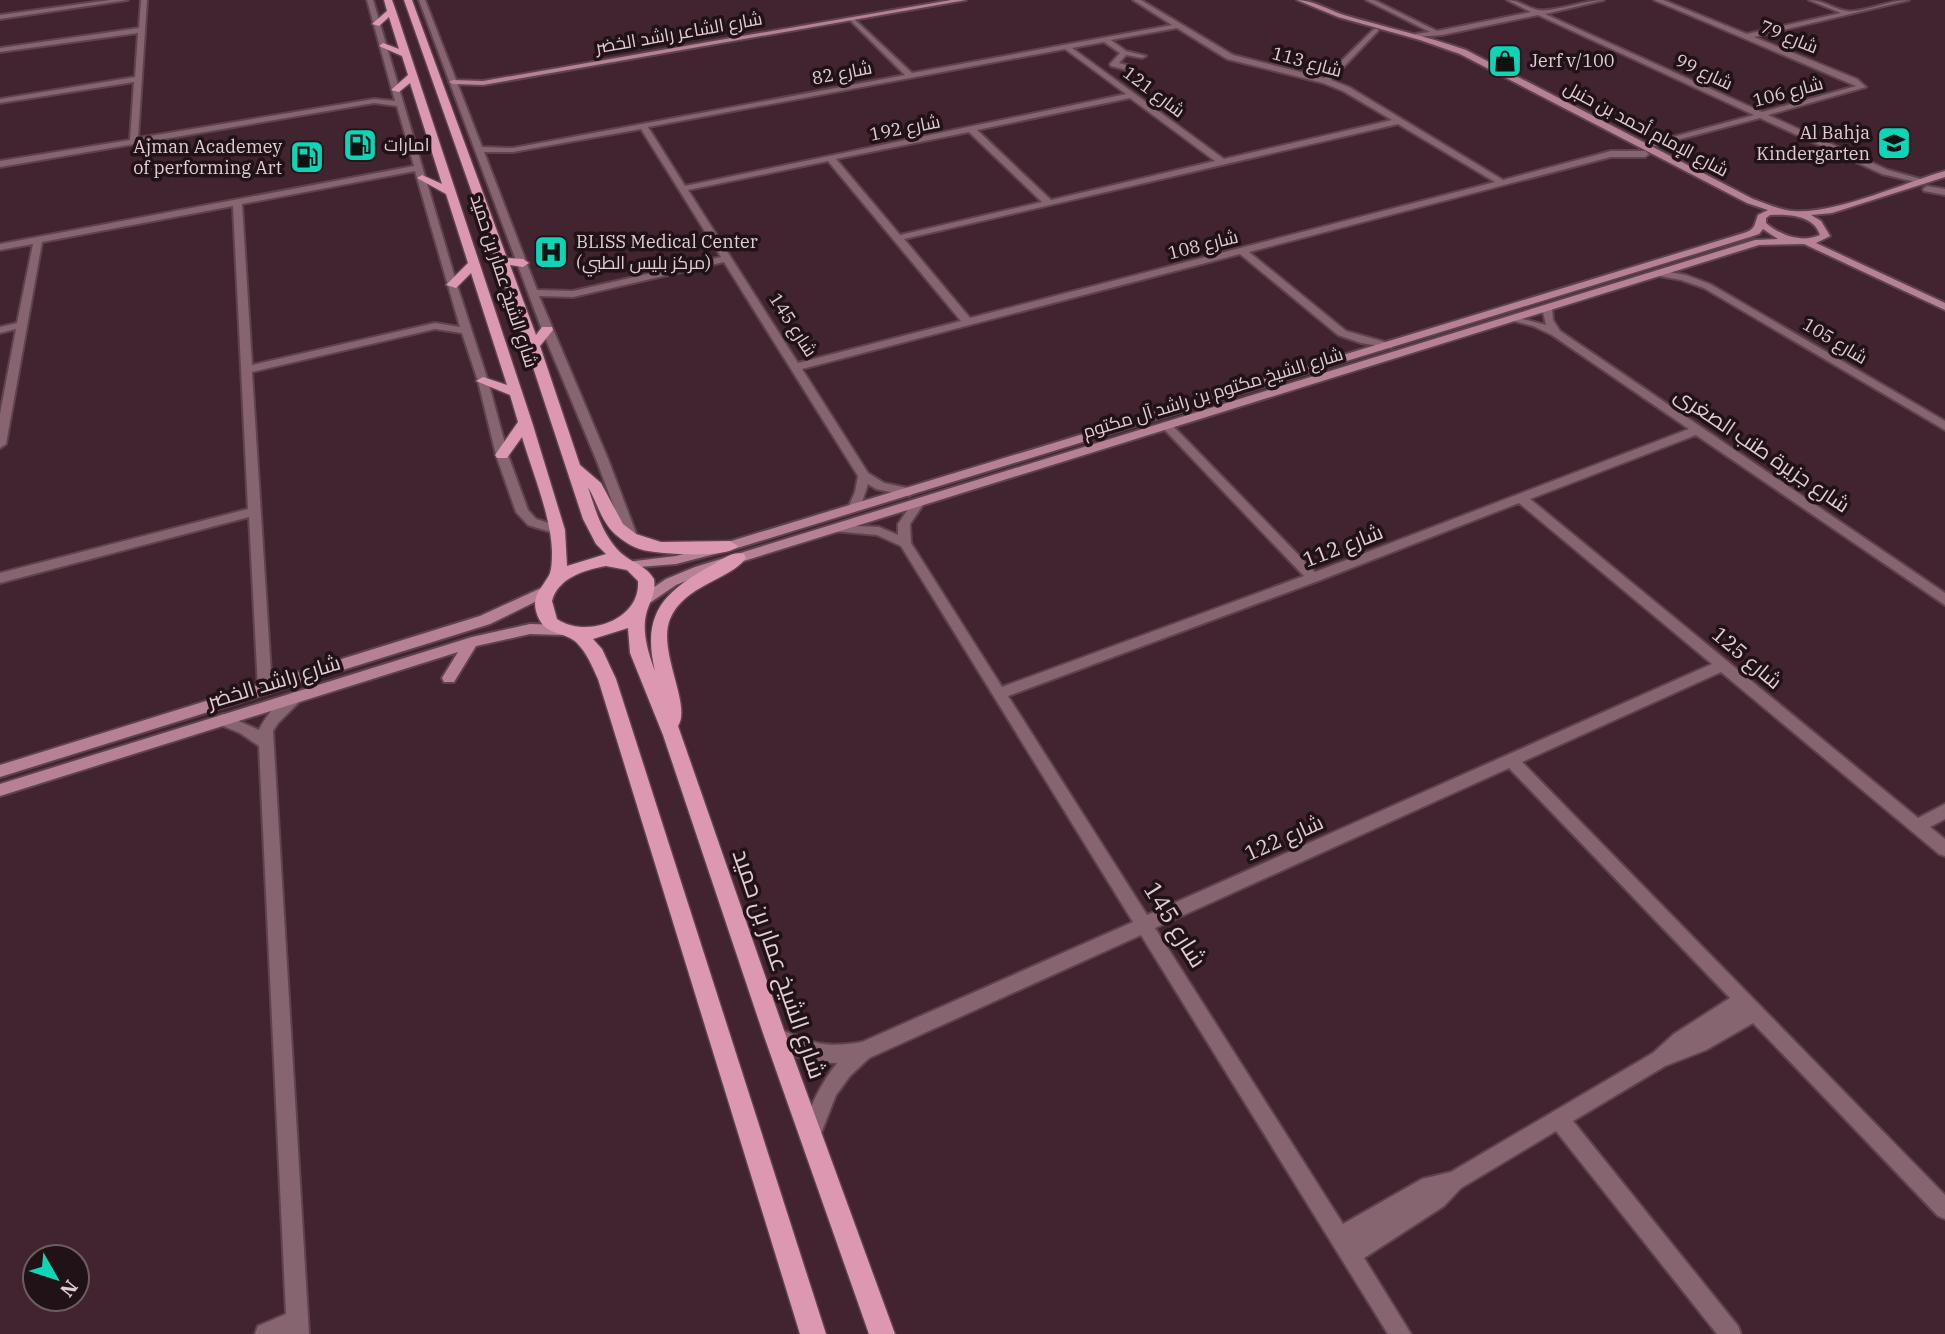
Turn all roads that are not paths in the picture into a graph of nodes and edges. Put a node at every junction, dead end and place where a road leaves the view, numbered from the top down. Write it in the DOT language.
graph roads {
  1 [pos="125,0"];
  2 [pos="144,0"];
  3 [pos="369,0"];
  4 [pos="408,0"];
  5 [pos="422,0"];
  6 [pos="963,0"];
  7 [pos="1136,0"];
  8 [pos="1300,0"];
  9 [pos="1369,0"];
  10 [pos="1510,0"];
  11 [pos="1601,0"];
  12 [pos="1657,0"];
  13 [pos="1812,0"];
  14 [pos="1906,0"];
  15 [pos="1290,3"];
  16 [pos="390,6"];
  17 [pos="1538,13"];
  18 [pos="1848,13"];
  19 [pos="0,17"];
  20 [pos="849,20"];
  21 [pos="376,24"];
  22 [pos="1177,26"];
  23 [pos="142,30"];
  24 [pos="1376,30"];
  25 [pos="1448,32"];
  26 [pos="1422,33"];
  27 [pos="1745,37"];
  28 [pos="1105,39"];
  29 [pos="1446,45"];
  30 [pos="383,46"];
  31 [pos="1067,47"];
  32 [pos="0,50"];
  33 [pos="1124,53"];
  34 [pos="405,54"];
  35 [pos="1142,56"];
  36 [pos="1131,69"];
  37 [pos="412,76"];
  38 [pos="909,76"];
  39 [pos="139,79"];
  40 [pos="1326,81"];
  41 [pos="453,82"];
  42 [pos="483,83"];
  43 [pos="396,90"];
  44 [pos="1857,90"];
  45 [pos="458,93"];
  46 [pos="1133,95"];
  47 [pos="0,101"];
  48 [pos="374,101"];
  49 [pos="400,104"];
  50 [pos="465,112"];
  51 [pos="1761,115"];
  52 [pos="450,117"];
  53 [pos="1399,121"];
  54 [pos="643,126"];
  55 [pos="972,130"];
  56 [pos="134,142"];
  57 [pos="1624,143"];
  58 [pos="479,149"];
  59 [pos="513,150"];
  60 [pos="1645,150"];
  61 [pos="1617,152"];
  62 [pos="831,159"];
  63 [pos="1223,163"];
  64 [pos="0,164"];
  65 [pos="485,164"];
  66 [pos="1885,172"];
  67 [pos="421,173"];
  68 [pos="1945,174"];
  69 [pos="1503,183"];
  70 [pos="1945,183"];
  71 [pos="1926,185"];
  72 [pos="1898,188"];
  73 [pos="682,189"];
  74 [pos="451,192"];
  75 [pos="1945,192"];
  76 [pos="237,203"];
  77 [pos="1049,203"];
  78 [pos="1781,212"];
  79 [pos="1796,214"];
  80 [pos="1762,221"];
  81 [pos="1824,233"];
  82 [pos="898,238"];
  83 [pos="38,240"];
  84 [pos="1801,241"];
  85 [pos="0,247"];
  86 [pos="1242,251"];
  87 [pos="726,259"];
  88 [pos="501,261"];
  89 [pos="523,262"];
  90 [pos="474,263"];
  91 [pos="1691,263"];
  92 [pos="1657,274"];
  93 [pos="452,285"];
  94 [pos="1707,286"];
  95 [pos="534,293"];
  96 [pos="573,294"];
  97 [pos="1945,300"];
  98 [pos="460,307"];
  99 [pos="1945,307"];
  100 [pos="548,308"];
  101 [pos="1548,308"];
  102 [pos="1511,319"];
  103 [pos="967,321"];
  104 [pos="435,326"];
  105 [pos="22,327"];
  106 [pos="547,330"];
  107 [pos="468,331"];
  108 [pos="0,332"];
  109 [pos="1342,333"];
  110 [pos="1556,333"];
  111 [pos="533,346"];
  112 [pos="1388,346"];
  113 [pos="1346,358"];
  114 [pos="796,368"];
  115 [pos="249,369"];
  116 [pos="483,381"];
  117 [pos="516,393"];
  118 [pos="525,422"];
  119 [pos="1167,426"];
  120 [pos="1945,426"];
  121 [pos="1698,430"];
  122 [pos="0,440"];
  123 [pos="502,455"];
  124 [pos="573,467"];
  125 [pos="864,476"];
  126 [pos="909,492"];
  127 [pos="1522,499"];
  128 [pos="919,502"];
  129 [pos="854,508"];
  130 [pos="256,511"];
  131 [pos="837,528"];
  132 [pos="557,530"];
  133 [pos="633,541"];
  134 [pos="905,543"];
  135 [pos="734,552"];
  136 [pos="627,564"];
  137 [pos="0,578"];
  138 [pos="1313,578"];
  139 [pos="553,584"];
  140 [pos="1945,600"];
  141 [pos="643,604"];
  142 [pos="570,631"];
  143 [pos="472,642"];
  144 [pos="1723,665"];
  145 [pos="449,678"];
  146 [pos="265,690"];
  147 [pos="1001,693"];
  148 [pos="294,698"];
  149 [pos="223,720"];
  150 [pos="672,735"];
  151 [pos="268,744"];
  152 [pos="1511,760"];
  153 [pos="0,771"];
  154 [pos="0,790"];
  155 [pos="1945,811"];
  156 [pos="1917,826"];
  157 [pos="1945,849"];
  158 [pos="1146,925"];
  159 [pos="1749,1006"];
  160 [pos="775,1036"];
  161 [pos="863,1051"];
  162 [pos="1559,1119"];
  163 [pos="811,1135"];
  164 [pos="1945,1209"];
  165 [pos="1345,1245"];
  166 [pos="298,1327"];
  167 [pos="266,1334"];
  168 [pos="813,1334"];
  169 [pos="882,1334"];
  170 [pos="1401,1334"];
  171 [pos="1730,1334"];
  1 -- 19 [label="street"];
  2 -- 23 [label="street"];
  3 -- 21 [label="street"];
  4 -- 52 [label="main road, شارع الشيخ عمار بن حميد"];
  5 -- 41 [label="street"];
  6 -- 20 [label="street, شارع الشاعر راشد الخضر"];
  7 -- 22 [label="street, شارع 113"];
  8 -- 26 [label="street, شارع الإمام أحمد بن حنبل"];
  9 -- 26 [label="street"];
  10 -- 17 [label="street, شارع 99"];
  11 -- 17 [label="street"];
  12 -- 27 [label="street, شارع 79"];
  13 -- 18 [label="street"];
  14 -- 18 [label="street"];
  15 -- 24 [label="street, شارع الإمام أحمد بن حنبل"];
  16 -- 21 [label="main road"];
  16 -- 34 [label="main road, شارع الشيخ عمار بن حميد"];
  17 -- 25 [label="street"];
  17 -- 51 [label="street, شارع 99"];
  18 -- 27 [label="street"];
  20 -- 38 [label="street"];
  20 -- 42 [label="street, شارع الشاعر راشد الخضر"];
  21 -- 30 [label="street"];
  22 -- 28 [label="street, شارع 82"];
  22 -- 40 [label="street, شارع 113"];
  23 -- 32 [label="street"];
  23 -- 39 [label="street"];
  24 -- 40 [label="street"];
  24 -- 57 [label="street, شارع الإمام أحمد بن حنبل"];
  25 -- 26 [label="street"];
  25 -- 29 [label="street"];
  26 -- 29 [label="street, شارع الإمام أحمد بن حنبل"];
  27 -- 44 [label="street, شارع 79"];
  28 -- 31 [label="street, شارع 82"];
  28 -- 33 [label="street"];
  29 -- 60 [label="street, شارع الإمام أحمد بن حنبل"];
  30 -- 34 [label="main road"];
  30 -- 43 [label="street"];
  31 -- 38 [label="street, شارع 82"];
  31 -- 46 [label="street, شارع 121"];
  33 -- 35 [label="street"];
  33 -- 36 [label="street"];
  34 -- 37 [label="main road, شارع الشيخ عمار بن حميد"];
  37 -- 43 [label="main road"];
  37 -- 74 [label="main road, شارع الشيخ عمار بن حميد"];
  38 -- 54 [label="street, شارع 82"];
  39 -- 47 [label="street"];
  39 -- 56 [label="street"];
  40 -- 53 [label="street, شارع 113"];
  41 -- 42 [label="street, شارع الشاعر راشد الخضر"];
  41 -- 45 [label="street"];
  42 -- 45 [label="street, شارع الشاعر راشد الخضر"];
  43 -- 48 [label="street"];
  43 -- 49 [label="street"];
  44 -- 51 [label="street, شارع 106"];
  45 -- 50 [label="street"];
  46 -- 55 [label="street, شارع 192"];
  46 -- 63 [label="street, شارع 121"];
  48 -- 49 [label="street"];
  48 -- 56 [label="street"];
  49 -- 67 [label="street"];
  50 -- 52 [label="main road"];
  50 -- 58 [label="street"];
  51 -- 60 [label="street, شارع 106"];
  51 -- 66 [label="street, شارع 99"];
  52 -- 88 [label="main road, شارع الشيخ عمار بن حميد"];
  53 -- 63 [label="street"];
  53 -- 69 [label="street, شارع 113"];
  54 -- 59 [label="street, شارع 82"];
  54 -- 73 [label="street, شارع 145"];
  55 -- 62 [label="street, شارع 192"];
  55 -- 77 [label="street"];
  56 -- 64 [label="street"];
  57 -- 60 [label="street, شارع الإمام أحمد بن حنبل"];
  57 -- 61 [label="street"];
  58 -- 59 [label="street, شارع 82"];
  58 -- 65 [label="street"];
  59 -- 65 [label="street, شارع 82"];
  60 -- 61 [label="street, شارع 108"];
  60 -- 78 [label="street, شارع الإمام أحمد بن حنبل"];
  60 -- 80 [label="street, شارع الإمام أحمد بن حنبل"];
  61 -- 69 [label="street, شارع 108"];
  62 -- 73 [label="street, شارع 192"];
  62 -- 82 [label="street"];
  63 -- 77 [label="street"];
  65 -- 89 [label="street"];
  66 -- 71 [label="street, شارع 99"];
  66 -- 72 [label="street, شارع 99"];
  67 -- 74 [label="main road"];
  67 -- 76 [label="street"];
  67 -- 93 [label="street"];
  68 -- 71 [label="street"];
  69 -- 86 [label="street, شارع 108"];
  70 -- 71 [label="street"];
  71 -- 72 [label="street"];
  71 -- 75 [label="street, شارع 99"];
  71 -- 81 [label="street"];
  72 -- 79 [label="street"];
  73 -- 87 [label="street, شارع 145"];
  74 -- 90 [label="main road, شارع الشيخ عمار بن حميد"];
  76 -- 83 [label="street"];
  76 -- 115 [label="street"];
  77 -- 82 [label="street"];
  78 -- 79 [label="street"];
  78 -- 80 [label="street, شارع الشيخ مكتوم بن راشد آل مكتوم"];
  79 -- 81 [label="street"];
  80 -- 84 [label="street, شارع الإمام أحمد بن حنبل"];
  80 -- 112 [label="street, شارع الشيخ مكتوم بن راشد آل مكتوم"];
  81 -- 84 [label="street"];
  81 -- 97 [label="street"];
  82 -- 103 [label="street"];
  83 -- 85 [label="street"];
  83 -- 105 [label="street"];
  84 -- 91 [label="street, شارع الشيخ مكتوم بن راشد آل مكتوم"];
  84 -- 99 [label="street, شارع الإمام أحمد بن حنبل"];
  86 -- 103 [label="street, شارع 108"];
  86 -- 109 [label="street"];
  87 -- 96 [label="street"];
  87 -- 114 [label="street, شارع 145"];
  88 -- 89 [label="main road"];
  88 -- 111 [label="main road, شارع الشيخ عمار بن حميد"];
  89 -- 95 [label="street"];
  90 -- 93 [label="main road"];
  90 -- 117 [label="main road, شارع الشيخ عمار بن حميد"];
  91 -- 92 [label="street, شارع الشيخ مكتوم بن راشد آل مكتوم"];
  91 -- 94 [label="street, شارع 105"];
  92 -- 94 [label="street, شارع 105"];
  92 -- 101 [label="street, شارع الشيخ مكتوم بن راشد آل مكتوم"];
  93 -- 98 [label="street"];
  94 -- 120 [label="street, شارع 105"];
  95 -- 96 [label="street"];
  95 -- 100 [label="street"];
  96 -- 100 [label="street"];
  98 -- 104 [label="street"];
  98 -- 107 [label="street"];
  100 -- 106 [label="street"];
  101 -- 102 [label="street, شارع الشيخ مكتوم بن راشد آل مكتوم"];
  101 -- 110 [label="street"];
  102 -- 110 [label="street, شارع جزيرة طنب الصغرى"];
  102 -- 119 [label="street, شارع الشيخ مكتوم بن راشد آل مكتوم"];
  103 -- 114 [label="street, شارع 108"];
  104 -- 107 [label="street"];
  104 -- 115 [label="street"];
  105 -- 108 [label="street"];
  105 -- 122 [label="street"];
  106 -- 111 [label="main road"];
  106 -- 133 [label="street"];
  107 -- 116 [label="street"];
  109 -- 112 [label="street"];
  109 -- 113 [label="street"];
  110 -- 121 [label="street, شارع جزيرة طنب الصغرى"];
  111 -- 124 [label="main road, شارع الشيخ عمار بن حميد"];
  112 -- 113 [label="street, شارع الشيخ مكتوم بن راشد آل مكتوم"];
  113 -- 126 [label="street, شارع الشيخ مكتوم بن راشد آل مكتوم"];
  114 -- 125 [label="street, شارع 145"];
  115 -- 130 [label="street"];
  116 -- 117 [label="main road"];
  116 -- 123 [label="street"];
  117 -- 118 [label="main road, شارع الشيخ عمار بن حميد"];
  118 -- 123 [label="main road"];
  118 -- 132 [label="main road, شارع الشيخ عمار بن حميد"];
  119 -- 128 [label="street, شارع الشيخ مكتوم بن راشد آل مكتوم"];
  119 -- 138 [label="street"];
  121 -- 127 [label="street, شارع 112"];
  121 -- 140 [label="street, شارع جزيرة طنب الصغرى"];
  123 -- 132 [label="street"];
  124 -- 133 [label="main road"];
  124 -- 136 [label="main road, شارع الشيخ عمار بن حميد"];
  125 -- 126 [label="street"];
  125 -- 129 [label="street"];
  126 -- 129 [label="street, شارع الشيخ مكتوم بن راشد آل مكتوم"];
  127 -- 138 [label="street, شارع 112"];
  127 -- 144 [label="street, شارع 125"];
  128 -- 131 [label="street, شارع الشيخ مكتوم بن راشد آل مكتوم"];
  128 -- 134 [label="street"];
  129 -- 135 [label="street, شارع الشيخ مكتوم بن راشد آل مكتوم"];
  130 -- 137 [label="street"];
  130 -- 146 [label="street"];
  131 -- 134 [label="street"];
  131 -- 135 [label="street, شارع الشيخ مكتوم بن راشد آل مكتوم"];
  132 -- 139 [label="main road, شارع الشيخ عمار بن حميد"];
  133 -- 135 [label="main road"];
  134 -- 147 [label="street, شارع 145"];
  135 -- 136 [label="street, شارع الشيخ مكتوم بن راشد آل مكتوم"];
  135 -- 141 [label="street, شارع الشيخ مكتوم بن راشد آل مكتوم"];
  135 -- 150 [label="main road"];
  136 -- 139 [label="main road"];
  136 -- 141 [label="main road"];
  138 -- 147 [label="street, شارع 112"];
  139 -- 142 [label="main road"];
  139 -- 146 [label="street, شارع راشد الخضر"];
  141 -- 142 [label="main road"];
  141 -- 150 [label="main road, شارع الشيخ عمار بن حميد"];
  142 -- 143 [label="street, شارع راشد الخضر"];
  142 -- 168 [label="main road"];
  143 -- 145 [label="street"];
  143 -- 148 [label="street, شارع راشد الخضر"];
  144 -- 152 [label="street, شارع 122"];
  144 -- 156 [label="street, شارع 125"];
  146 -- 153 [label="street, شارع راشد الخضر"];
  147 -- 158 [label="street, شارع 145"];
  148 -- 149 [label="street, شارع راشد الخضر"];
  148 -- 151 [label="street"];
  149 -- 151 [label="street"];
  149 -- 154 [label="street, شارع راشد الخضر"];
  150 -- 160 [label="main road, شارع الشيخ عمار بن حميد"];
  151 -- 166 [label="street"];
  152 -- 158 [label="street, شارع 122"];
  152 -- 159 [label="street"];
  155 -- 156 [label="street"];
  156 -- 157 [label="street, شارع 125"];
  158 -- 161 [label="street, شارع 122"];
  158 -- 165 [label="street, شارع 145"];
  159 -- 162 [label="street"];
  159 -- 164 [label="street"];
  160 -- 161 [label="street, شارع 122"];
  160 -- 163 [label="main road, شارع الشيخ عمار بن حميد"];
  161 -- 163 [label="street, شارع 122"];
  162 -- 165 [label="street"];
  162 -- 171 [label="street"];
  163 -- 169 [label="main road, شارع الشيخ عمار بن حميد"];
  165 -- 170 [label="street, شارع 145"];
  166 -- 167 [label="street"];
}
